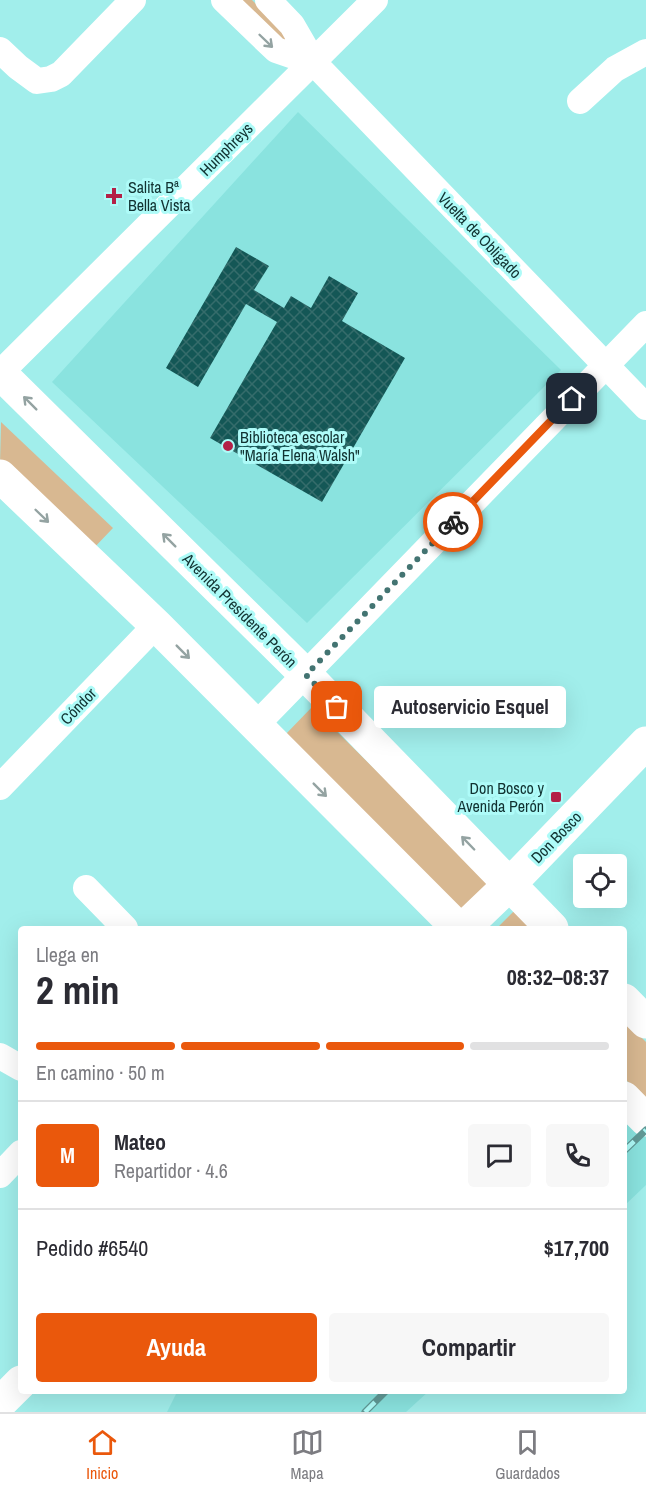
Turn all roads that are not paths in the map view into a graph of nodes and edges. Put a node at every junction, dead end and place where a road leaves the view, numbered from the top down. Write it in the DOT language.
graph roads {
  1 [pos="134,0"];
  2 [pos="224,0"];
  3 [pos="268,0"];
  4 [pos="375,0"];
  5 [pos="0,50"];
  6 [pos="646,52"];
  7 [pos="314,63"];
  8 [pos="580,100"];
  9 [pos="646,324"];
  10 [pos="605,364"];
  11 [pos="0,373"];
  12 [pos="646,407"];
  13 [pos="0,476"];
  14 [pos="156,625"];
  15 [pos="306,675"];
  16 [pos="256,725"];
  17 [pos="646,743"];
  18 [pos="0,787"];
  19 [pos="509,885"];
  20 [pos="86,888"];
  21 [pos="123,926"];
  22 [pos="456,926"];
  23 [pos="466,926"];
  24 [pos="550,926"];
  25 [pos="627,1003"];
  26 [pos="646,1022"];
  27 [pos="0,1056"];
  28 [pos="18,1066"];
  29 [pos="627,1101"];
  30 [pos="646,1120"];
  31 [pos="18,1156"];
  32 [pos="0,1175"];
  33 [pos="18,1385"];
  34 [pos="0,1402"];
  1 -- 5 [label="street"];
  2 -- 7 [label="street, Vuelta de Obligado, one-way"];
  3 -- 7 [label="street, Vuelta de Obligado"];
  4 -- 7 [label="street, Humphreys"];
  6 -- 8 [label="street"];
  7 -- 10 [label="street, Vuelta de Obligado"];
  7 -- 11 [label="street, Humphreys"];
  9 -- 10 [label="street"];
  10 -- 12 [label="street, Vuelta de Obligado"];
  10 -- 15 [label="street"];
  15 -- 11 [label="street, Avenida Presidente Perón, one-way"];
  13 -- 14 [label="street, one-way"];
  14 -- 16 [label="street, one-way"];
  14 -- 18 [label="street, Cóndor"];
  15 -- 16 [label="street"];
  19 -- 15 [label="street, Avenida Presidente Perón, one-way"];
  16 -- 22 [label="street, one-way"];
  17 -- 19 [label="street, Don Bosco"];
  19 -- 23 [label="street, Don Bosco"];
  19 -- 24 [label="street, Avenida Presidente Perón"];
  20 -- 21 [label="street"];
  25 -- 26 [label="street"];
  27 -- 28 [label="street"];
  29 -- 30 [label="street"];
  31 -- 32 [label="street"];
  33 -- 34 [label="street"];
}
